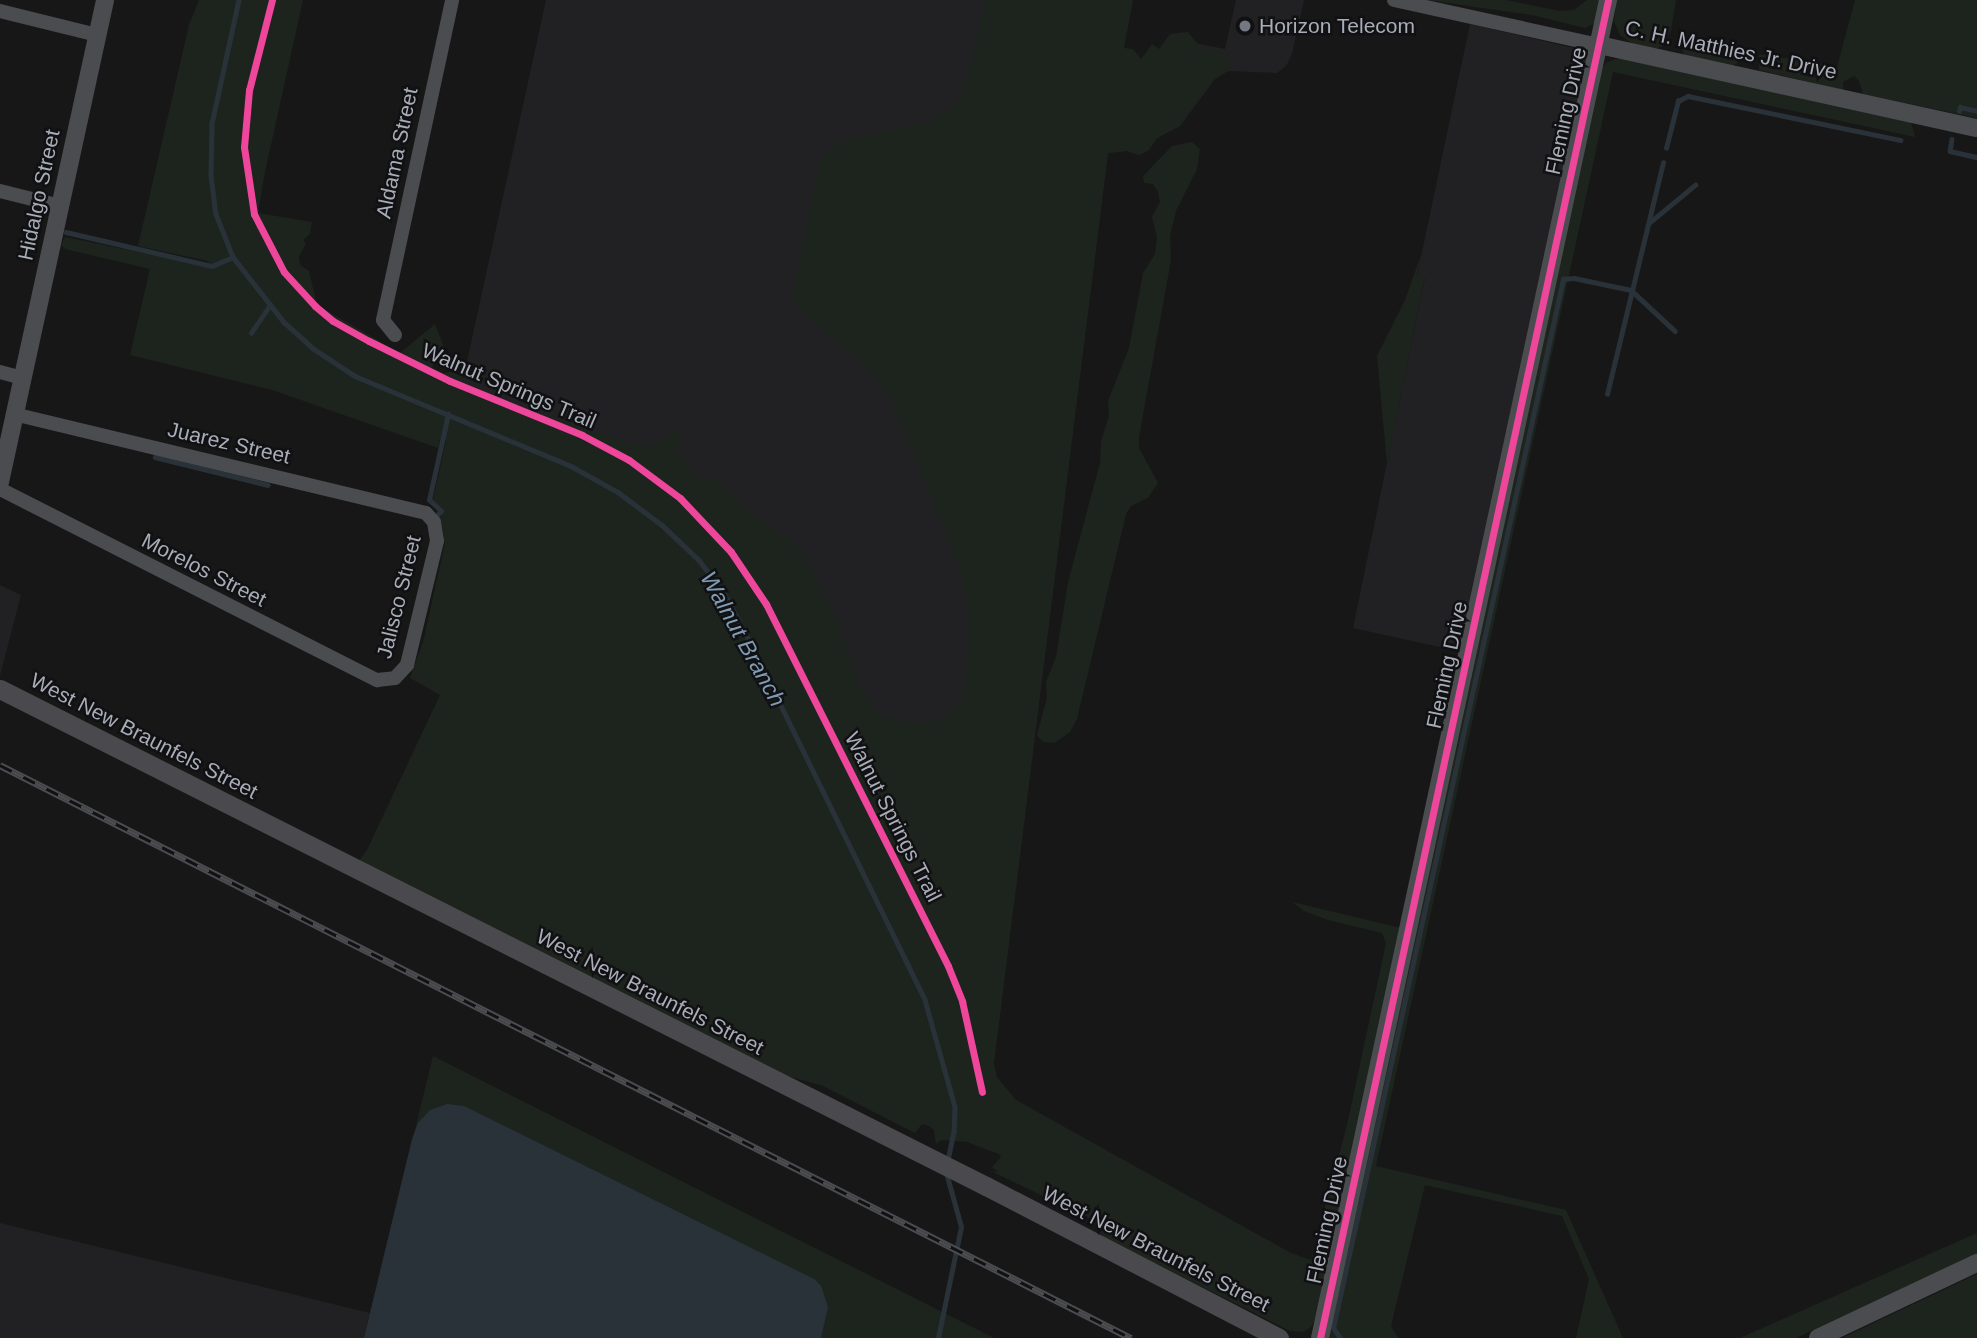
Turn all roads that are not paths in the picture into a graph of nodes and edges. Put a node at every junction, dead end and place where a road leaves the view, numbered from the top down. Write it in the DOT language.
graph roads {
  1 [pos="105,0"];
  2 [pos="452,0"];
  3 [pos="1394,0"];
  4 [pos="1608,0"];
  5 [pos="0,11"];
  6 [pos="97,35"];
  7 [pos="1599,45"];
  8 [pos="1977,128"];
  9 [pos="0,191"];
  10 [pos="60,206"];
  11 [pos="395,335"];
  12 [pos="0,372"];
  13 [pos="23,378"];
  14 [pos="15,414"];
  15 [pos="0,481"];
  16 [pos="0,489"];
  17 [pos="432,518"];
  18 [pos="391,680"];
  19 [pos="0,689"];
  20 [pos="1977,1263"];
  21 [pos="1279,1338"];
  22 [pos="1320,1338"];
  23 [pos="1818,1338"];
  1 -- 6 [label="street, Hidalgo Street"];
  2 -- 11 [label="street, Aldama Street"];
  3 -- 7 [label="street, C. H. Matthies Jr. Drive"];
  4 -- 7 [label="street, Fleming Drive"];
  5 -- 6 [label="street"];
  6 -- 10 [label="street, Hidalgo Street"];
  7 -- 8 [label="street, C. H. Matthies Jr. Drive"];
  7 -- 22 [label="street, Fleming Drive"];
  9 -- 10 [label="street"];
  10 -- 13 [label="street, Hidalgo Street"];
  12 -- 13 [label="street"];
  13 -- 14 [label="street, Hidalgo Street"];
  14 -- 15 [label="street, Hidalgo Street"];
  14 -- 17 [label="street, Juarez Street"];
  16 -- 18 [label="street, Morelos Street"];
  17 -- 18 [label="street, Jalisco Street"];
  19 -- 21 [label="main road, West New Braunfels Street"];
  20 -- 23 [label="street"];
}
